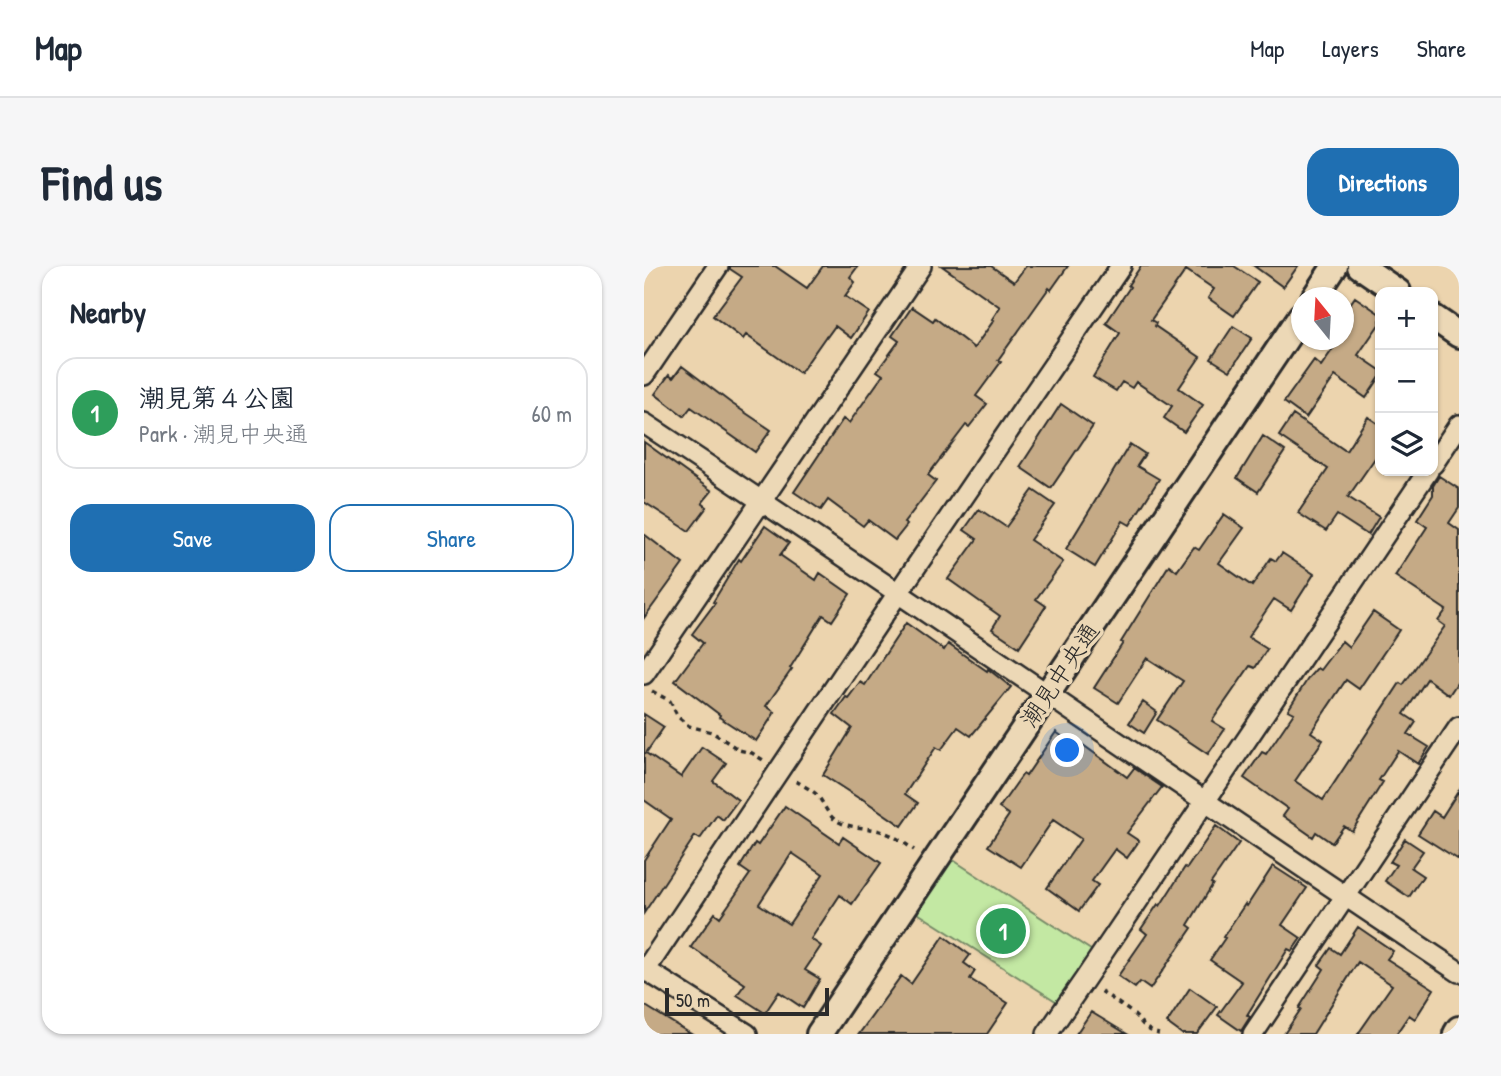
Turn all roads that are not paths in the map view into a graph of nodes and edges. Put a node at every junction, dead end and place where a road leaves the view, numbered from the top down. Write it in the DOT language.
graph roads {
  1 [pos="718,266"];
  2 [pos="921,266"];
  3 [pos="1121,266"];
  4 [pos="1335,266"];
  5 [pos="1360,266"];
  6 [pos="1321,287"];
  7 [pos="1391,287"];
  8 [pos="1438,320"];
  9 [pos="1291,331"];
  10 [pos="1459,335"];
  11 [pos="644,375"];
  12 [pos="644,423"];
  13 [pos="1459,425"];
  14 [pos="1438,456"];
  15 [pos="1425,476"];
  16 [pos="762,501"];
  17 [pos="898,593"];
  18 [pos="644,674"];
  19 [pos="1047,694"];
  20 [pos="1459,727"];
  21 [pos="1205,802"];
  22 [pos="1346,897"];
  23 [pos="645,970"];
  24 [pos="1459,972"];
  25 [pos="1459,1029"];
  26 [pos="747,1034"];
  27 [pos="819,1034"];
  28 [pos="1047,1034"];
  29 [pos="1253,1034"];
  30 [pos="1456,1034"];
  1 -- 11 [label="street"];
  2 -- 16 [label="street"];
  3 -- 17 [label="street"];
  4 -- 6 [label="street"];
  5 -- 7 [label="street"];
  8 -- 10 [label="street"];
  9 -- 19 [label="street, 潮見中央通"];
  12 -- 16 [label="street"];
  13 -- 14 [label="street"];
  15 -- 21 [label="street"];
  16 -- 17 [label="street"];
  16 -- 18 [label="street"];
  17 -- 19 [label="street"];
  17 -- 23 [label="street"];
  19 -- 21 [label="street"];
  19 -- 27 [label="street, 潮見中央通"];
  20 -- 22 [label="street"];
  21 -- 22 [label="street"];
  21 -- 28 [label="street"];
  22 -- 24 [label="street"];
  22 -- 29 [label="street"];
  23 -- 26 [label="street"];
  25 -- 30 [label="street"];
}
